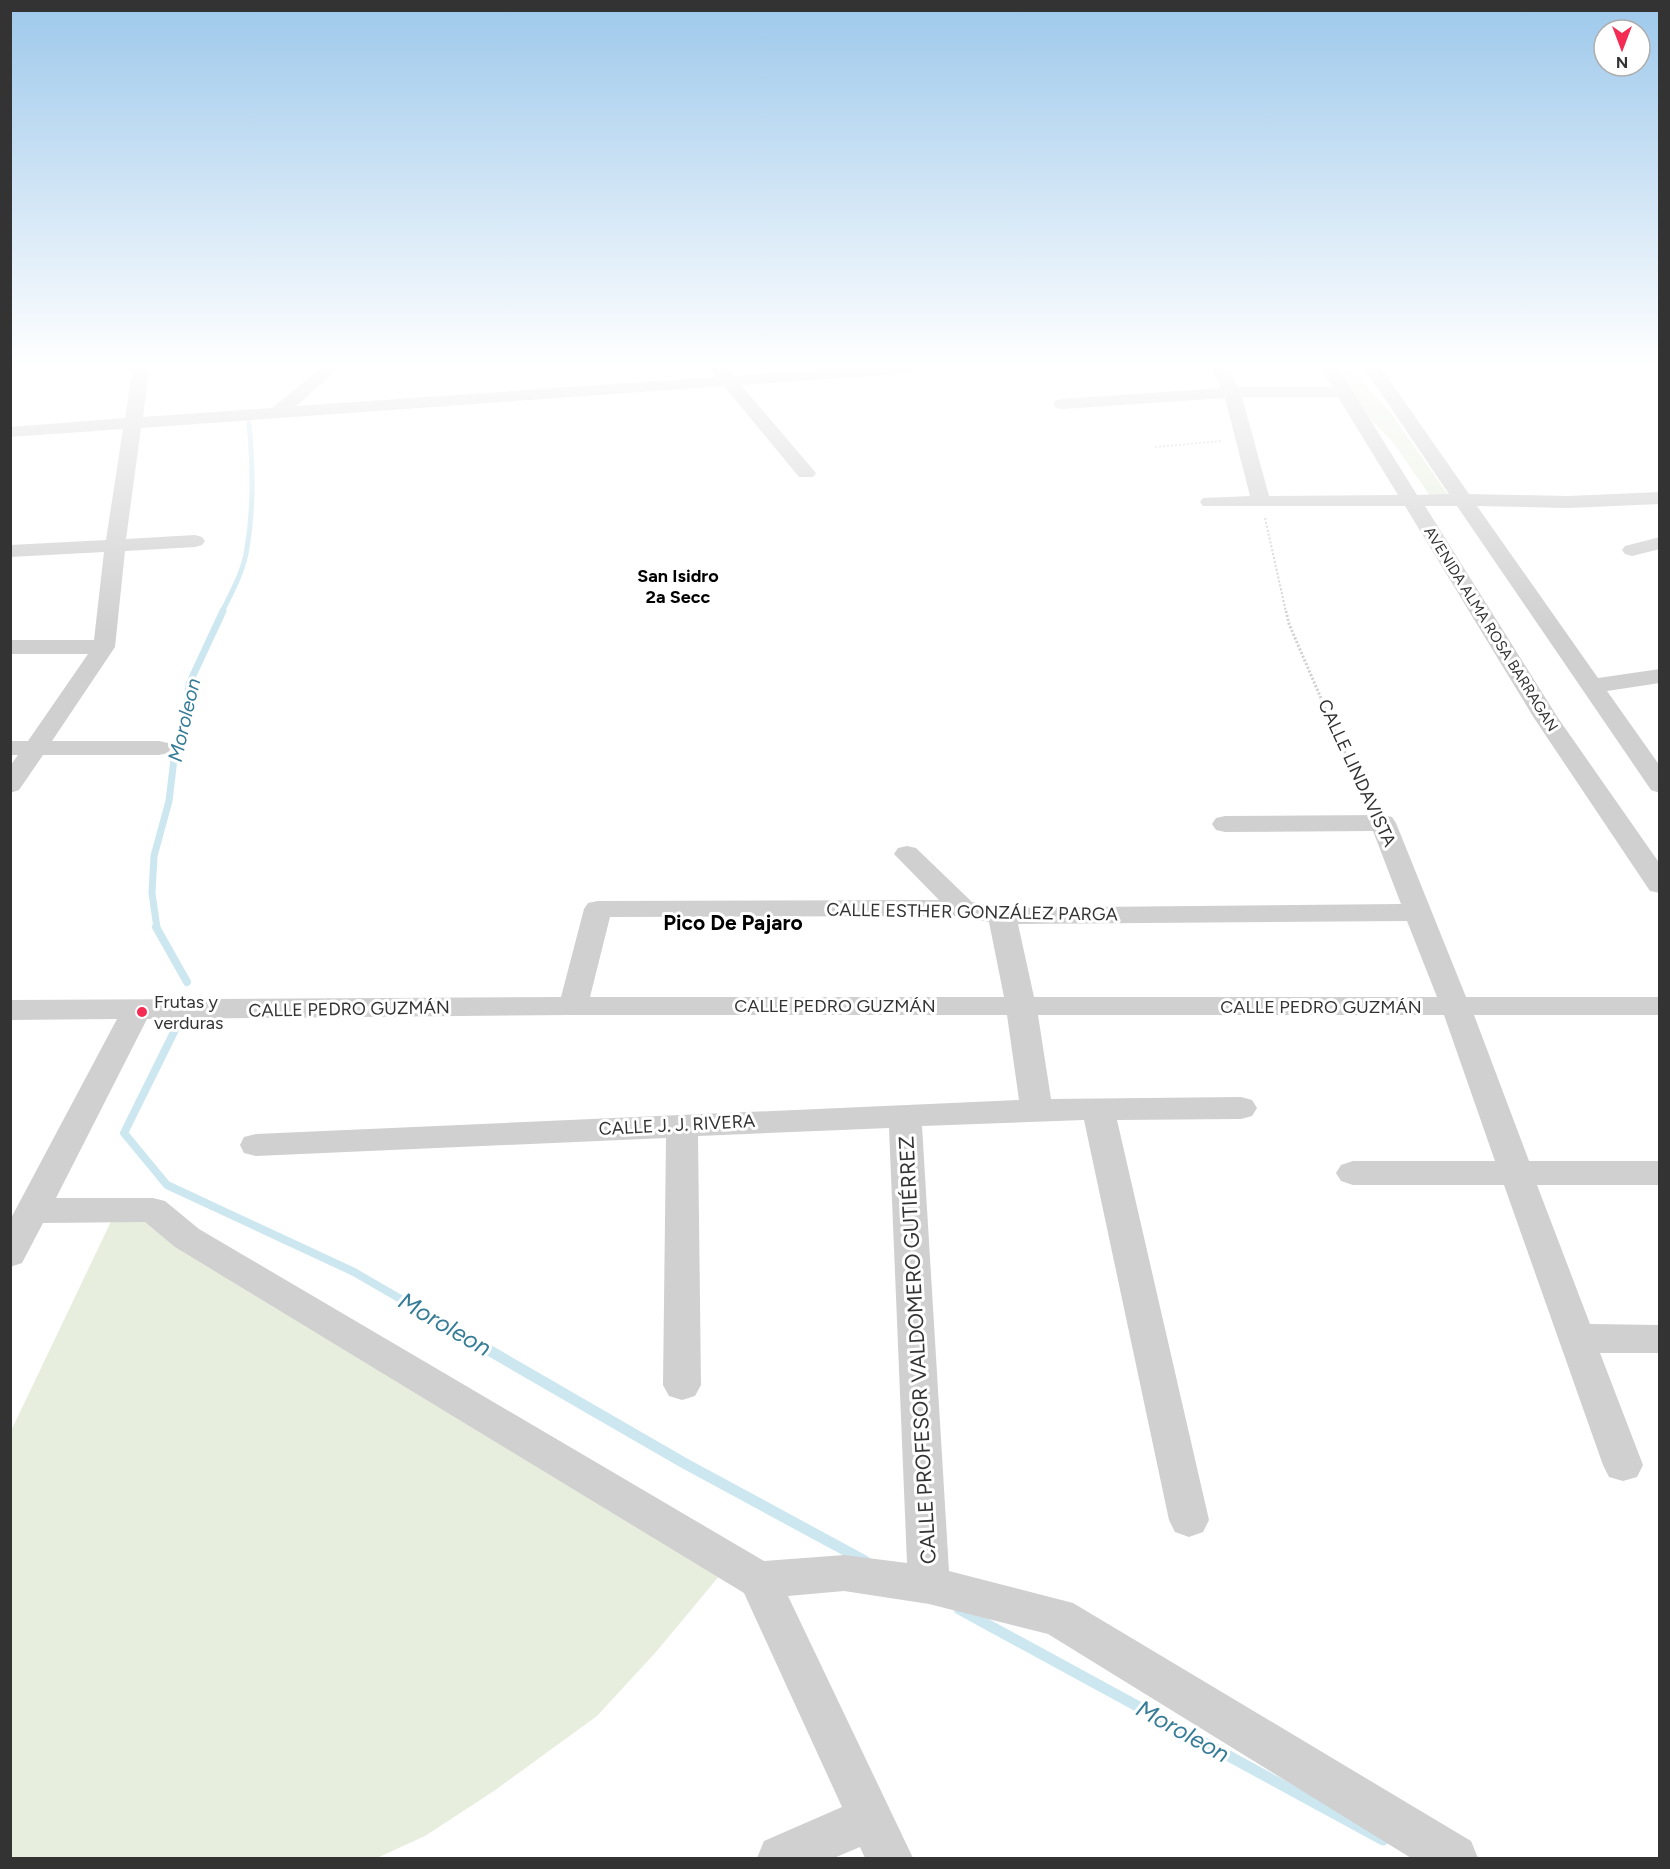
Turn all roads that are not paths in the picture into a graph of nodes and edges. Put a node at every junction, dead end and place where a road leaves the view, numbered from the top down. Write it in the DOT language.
graph roads {
  1 [pos="128,455"];
  2 [pos="791,455"];
  3 [pos="1248,455"];
  4 [pos="1383,455"];
  5 [pos="1432,455"];
  6 [pos="806,473"];
  7 [pos="1659,498"];
  8 [pos="1411,500"];
  9 [pos="1463,500"];
  10 [pos="1210,502"];
  11 [pos="1261,502"];
  12 [pos="195,542"];
  13 [pos="1659,543"];
  14 [pos="115,546"];
  15 [pos="1632,550"];
  16 [pos="10,551"];
  17 [pos="104,647"];
  18 [pos="10,648"];
  19 [pos="1659,676"];
  20 [pos="1591,686"];
  21 [pos="10,748"];
  22 [pos="36,748"];
  23 [pos="159,748"];
  24 [pos="10,785"];
  25 [pos="1659,785"];
  26 [pos="1225,824"];
  27 [pos="907,854"];
  28 [pos="1659,885"];
  29 [pos="963,908"];
  30 [pos="1418,912"];
  31 [pos="1002,916"];
  32 [pos="573,1006"];
  33 [pos="1021,1006"];
  34 [pos="1659,1006"];
  35 [pos="1456,1008"];
  36 [pos="10,1011"];
  37 [pos="136,1011"];
  38 [pos="1241,1108"];
  39 [pos="1098,1109"];
  40 [pos="1037,1110"];
  41 [pos="905,1115"];
  42 [pos="681,1125"];
  43 [pos="256,1145"];
  44 [pos="1353,1173"];
  45 [pos="1516,1173"];
  46 [pos="1659,1173"];
  47 [pos="34,1211"];
  48 [pos="10,1254"];
  49 [pos="1577,1338"];
  50 [pos="1659,1339"];
  51 [pos="682,1385"];
  52 [pos="1623,1466"];
  53 [pos="1189,1520"];
  54 [pos="759,1580"];
  55 [pos="929,1585"];
  56 [pos="871,1818"];
  57 [pos="781,1858"];
  58 [pos="889,1858"];
  59 [pos="1454,1858"];
  1 -- 14 [label="street"];
  2 -- 6 [label="street"];
  3 -- 11 [label="street"];
  4 -- 8 [label="street, AVENIDA ALMA ROSA BARRAGAN"];
  5 -- 9 [label="street"];
  7 -- 9 [label="street"];
  8 -- 9 [label="street"];
  8 -- 11 [label="street"];
  8 -- 28 [label="street, AVENIDA ALMA ROSA BARRAGAN"];
  9 -- 20 [label="street"];
  10 -- 11 [label="street"];
  12 -- 14 [label="street"];
  13 -- 15 [label="street"];
  14 -- 16 [label="street"];
  14 -- 17 [label="street"];
  17 -- 18 [label="street"];
  17 -- 22 [label="street"];
  19 -- 20 [label="street"];
  20 -- 25 [label="street"];
  21 -- 22 [label="street"];
  22 -- 23 [label="street"];
  22 -- 24 [label="street"];
  26 -- 30 [label="street, CALLE LINDAVISTA"];
  27 -- 29 [label="street"];
  29 -- 31 [label="street, CALLE ESTHER GONZÁLEZ PARGA"];
  29 -- 32 [label="street, CALLE ESTHER GONZÁLEZ PARGA"];
  30 -- 31 [label="street, CALLE ESTHER GONZÁLEZ PARGA"];
  30 -- 35 [label="street, CALLE LINDAVISTA"];
  31 -- 33 [label="street"];
  32 -- 33 [label="street, CALLE PEDRO GUZMÁN"];
  32 -- 37 [label="street, CALLE PEDRO GUZMÁN"];
  33 -- 35 [label="street, CALLE PEDRO GUZMÁN"];
  33 -- 40 [label="street"];
  34 -- 35 [label="street, CALLE PEDRO GUZMÁN"];
  35 -- 45 [label="street, CALLE LINDAVISTA"];
  36 -- 37 [label="street, CALLE PEDRO GUZMÁN"];
  37 -- 47 [label="street"];
  38 -- 39 [label="street, CALLE J. J. RIVERA"];
  39 -- 40 [label="street, CALLE J. J. RIVERA"];
  39 -- 53 [label="street"];
  40 -- 41 [label="street, CALLE J. J. RIVERA"];
  41 -- 42 [label="street, CALLE J. J. RIVERA"];
  41 -- 55 [label="street, CALLE PROFESOR VALDOMERO GUTIÉRREZ"];
  42 -- 43 [label="street, CALLE J. J. RIVERA"];
  42 -- 51 [label="street"];
  44 -- 45 [label="street"];
  45 -- 46 [label="street"];
  45 -- 49 [label="street, CALLE LINDAVISTA"];
  47 -- 48 [label="street"];
  47 -- 54 [label="street"];
  49 -- 50 [label="street"];
  49 -- 52 [label="street, CALLE LINDAVISTA"];
  54 -- 55 [label="street"];
  54 -- 56 [label="street"];
  55 -- 59 [label="street"];
  56 -- 57 [label="street"];
  56 -- 58 [label="street"];
}
